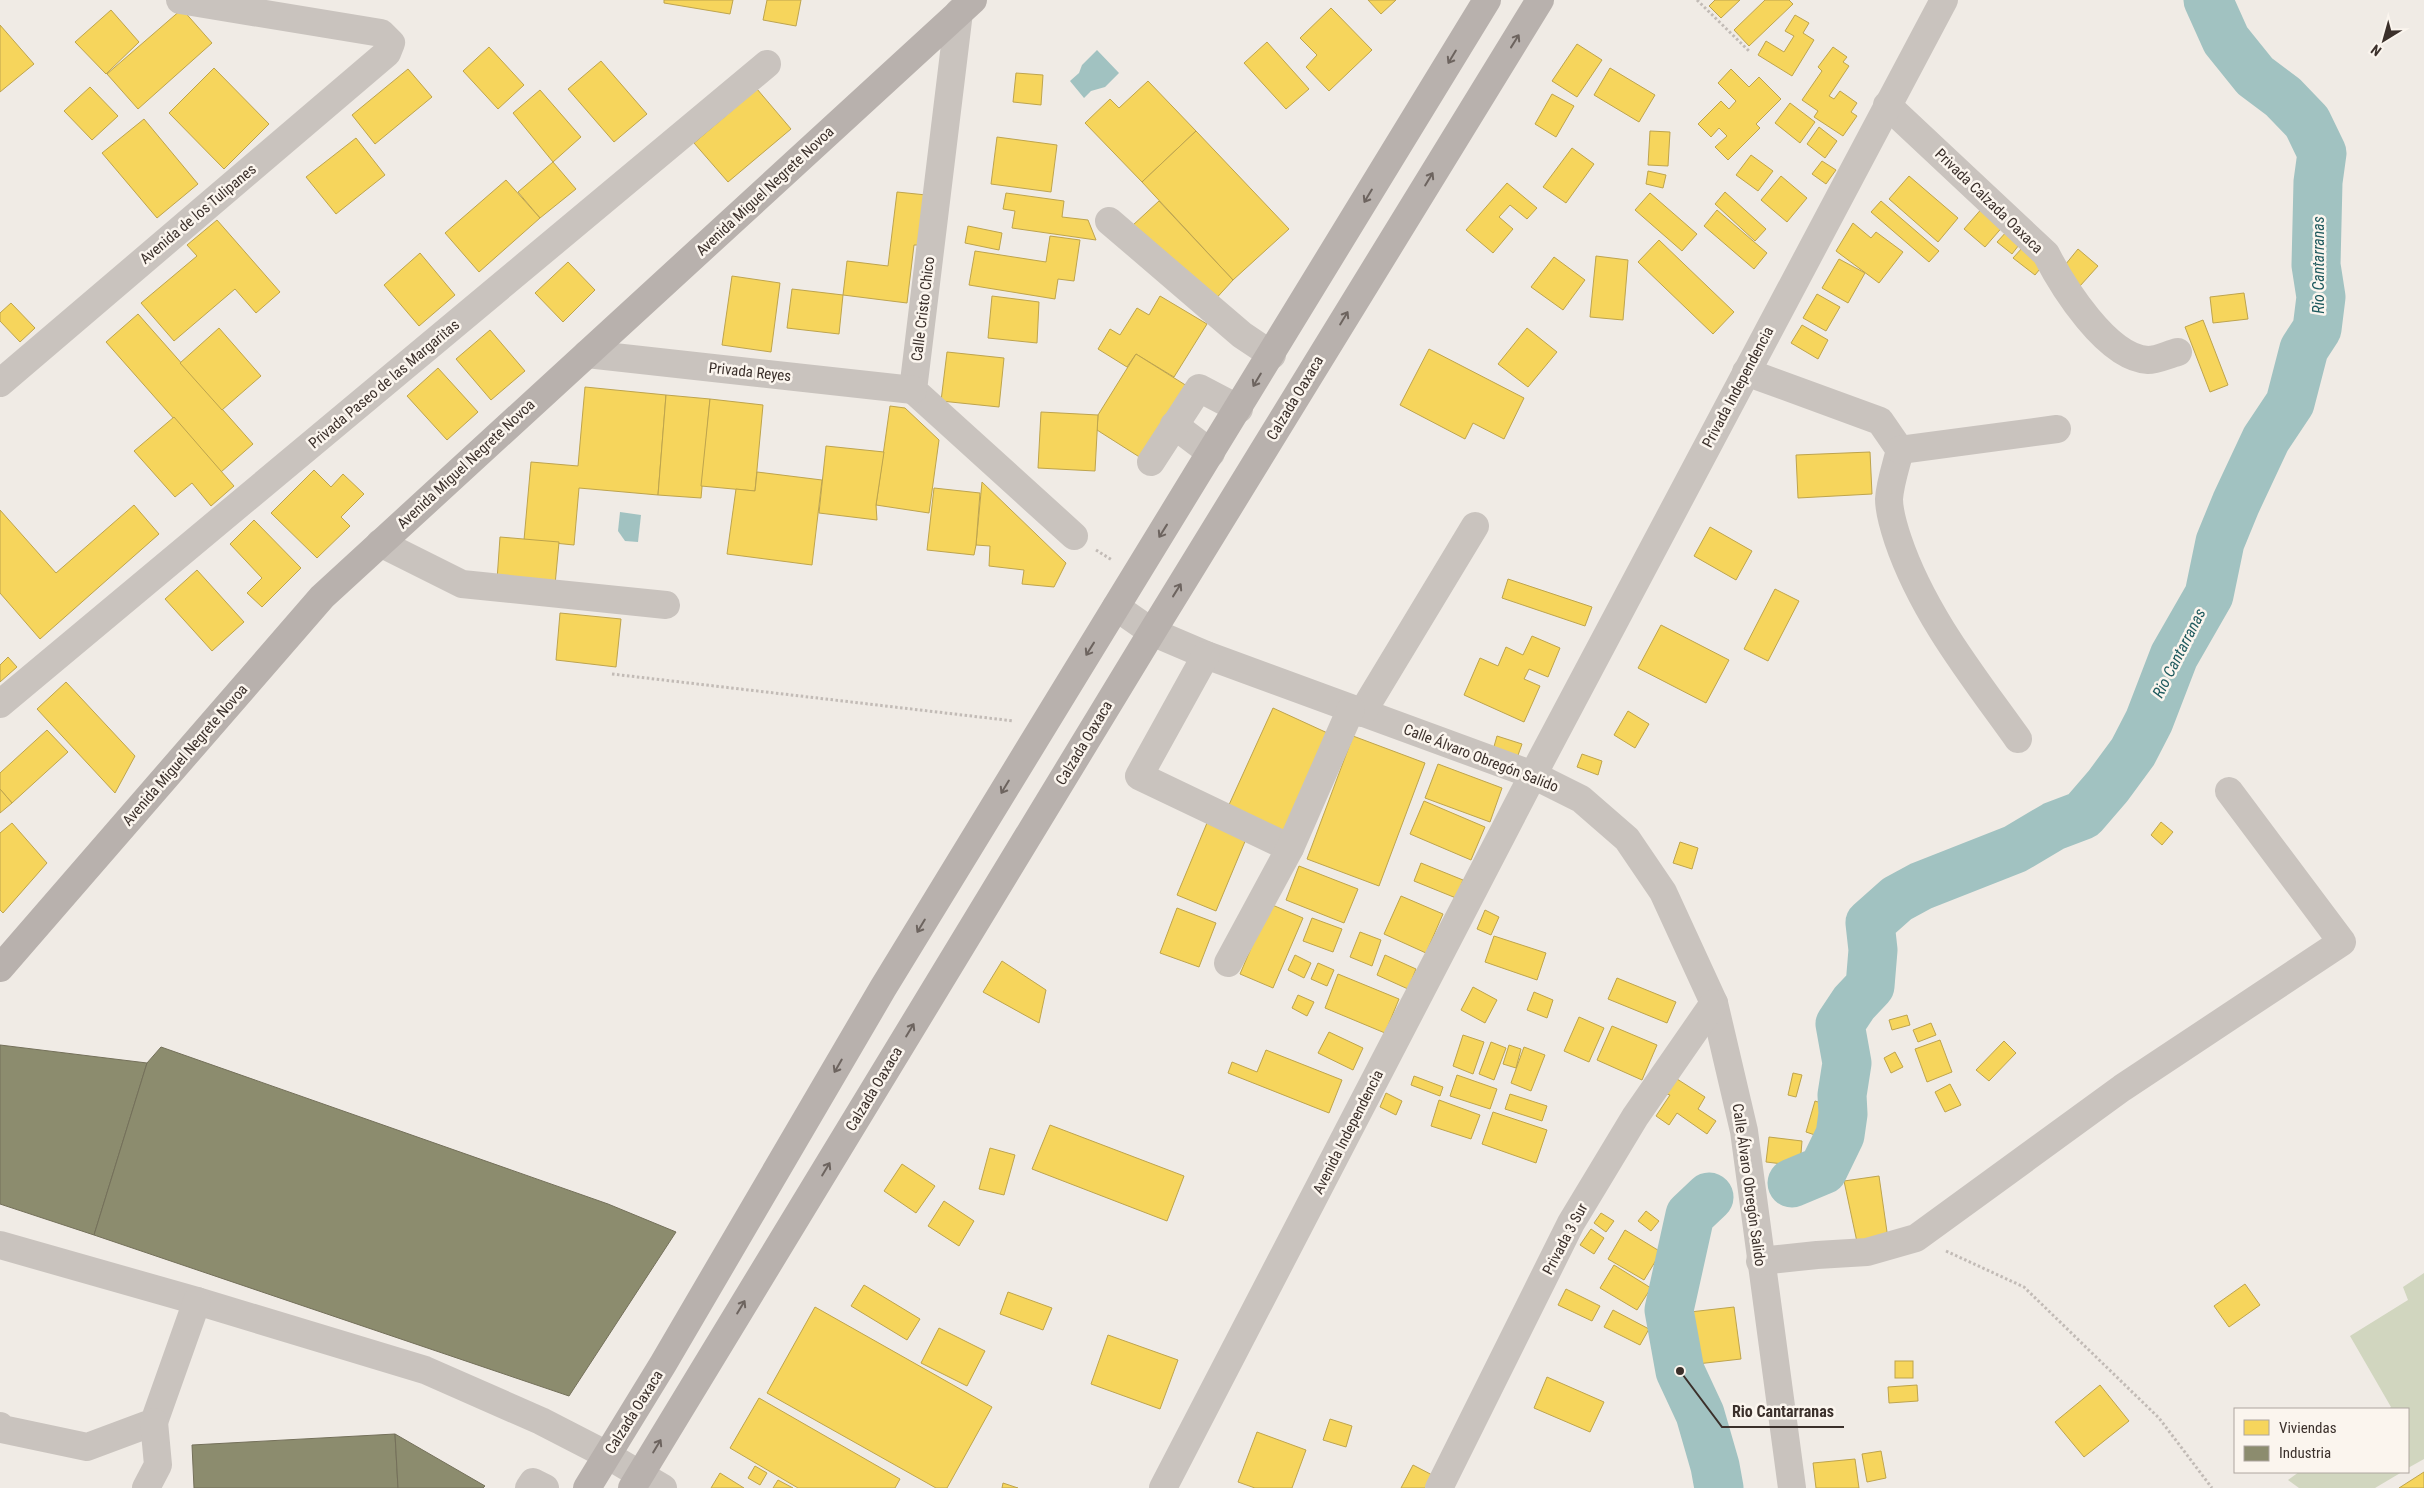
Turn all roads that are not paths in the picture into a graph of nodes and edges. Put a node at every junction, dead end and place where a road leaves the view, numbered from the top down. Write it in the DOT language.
graph roads {
  1 [pos="180,0"];
  2 [pos="1487,0"];
  3 [pos="1540,0"];
  4 [pos="1944,0"];
  5 [pos="966,6"];
  6 [pos="767,64"];
  7 [pos="1887,105"];
  8 [pos="1109,221"];
  9 [pos="1294,318"];
  10 [pos="1330,341"];
  11 [pos="2178,352"];
  12 [pos="587,354"];
  13 [pos="1272,355"];
  14 [pos="1746,372"];
  15 [pos="0,383"];
  16 [pos="913,390"];
  17 [pos="1239,409"];
  18 [pos="1174,425"];
  19 [pos="2058,429"];
  20 [pos="1900,450"];
  21 [pos="1211,453"];
  22 [pos="1151,462"];
  23 [pos="1475,526"];
  24 [pos="1074,536"];
  25 [pos="380,543"];
  26 [pos="666,605"];
  27 [pos="1116,607"];
  28 [pos="1152,632"];
  29 [pos="1206,656"];
  30 [pos="0,704"];
  31 [pos="1357,711"];
  32 [pos="2018,739"];
  33 [pos="1533,775"];
  34 [pos="2229,791"];
  35 [pos="1290,848"];
  36 [pos="1228,963"];
  37 [pos="0,968"];
  38 [pos="1714,1003"];
  39 [pos="0,1245"];
  40 [pos="1760,1261"];
  41 [pos="198,1300"];
  42 [pos="154,1422"];
  43 [pos="0,1426"];
  44 [pos="607,1455"];
  45 [pos="636,1481"];
  46 [pos="1166,1487"];
  47 [pos="146,1488"];
  48 [pos="529,1488"];
  49 [pos="545,1488"];
  50 [pos="587,1488"];
  51 [pos="663,1488"];
  52 [pos="1439,1488"];
  53 [pos="1792,1488"];
  1 -- 15 [label="street, Avenida de los Tulipanes"];
  2 -- 9 [label="main road, Calzada Oaxaca, one-way"];
  10 -- 3 [label="main road, Calzada Oaxaca, one-way"];
  4 -- 7 [label="street, Privada Independencia"];
  5 -- 12 [label="main road, Avenida Miguel Negrete Novoa"];
  5 -- 16 [label="street, Calle Cristo Chico"];
  6 -- 30 [label="street, Privada Paseo de las Margaritas"];
  7 -- 11 [label="street, Privada Calzada Oaxaca"];
  7 -- 14 [label="street, Privada Independencia"];
  8 -- 13 [label="street"];
  9 -- 10 [label="main road"];
  9 -- 13 [label="main road, Calzada Oaxaca"];
  28 -- 10 [label="main road, Calzada Oaxaca, one-way"];
  12 -- 16 [label="street, Privada Reyes"];
  12 -- 25 [label="main road, Avenida Miguel Negrete Novoa"];
  13 -- 17 [label="main road, Calzada Oaxaca, one-way"];
  14 -- 20 [label="street"];
  14 -- 33 [label="street, Privada Independencia"];
  16 -- 24 [label="street"];
  17 -- 18 [label="street"];
  17 -- 21 [label="main road, Calzada Oaxaca"];
  18 -- 21 [label="street"];
  18 -- 22 [label="street"];
  19 -- 20 [label="street"];
  20 -- 32 [label="street"];
  21 -- 27 [label="main road, Calzada Oaxaca, one-way"];
  23 -- 31 [label="street"];
  25 -- 26 [label="street"];
  25 -- 37 [label="main road, Avenida Miguel Negrete Novoa"];
  27 -- 28 [label="street, Calle Álvaro Obregón Salido"];
  27 -- 44 [label="main road, Calzada Oaxaca, one-way"];
  28 -- 29 [label="street, Calle Álvaro Obregón Salido"];
  45 -- 28 [label="main road, Calzada Oaxaca, one-way"];
  29 -- 31 [label="street, Calle Álvaro Obregón Salido"];
  29 -- 35 [label="street"];
  31 -- 33 [label="street, Calle Álvaro Obregón Salido"];
  31 -- 35 [label="street"];
  33 -- 38 [label="street, Calle Álvaro Obregón Salido"];
  33 -- 46 [label="street, Avenida Independencia"];
  34 -- 40 [label="street"];
  35 -- 36 [label="street"];
  38 -- 40 [label="street, Calle Álvaro Obregón Salido"];
  38 -- 52 [label="street, Privada 3 Sur"];
  39 -- 41 [label="street"];
  40 -- 53 [label="street, Calle Álvaro Obregón Salido"];
  41 -- 42 [label="street"];
  41 -- 44 [label="street"];
  42 -- 43 [label="street"];
  42 -- 47 [label="street"];
  44 -- 45 [label="street"];
  44 -- 50 [label="main road, Calzada Oaxaca"];
  45 -- 51 [label="street"];
  48 -- 49 [label="street"];
}
